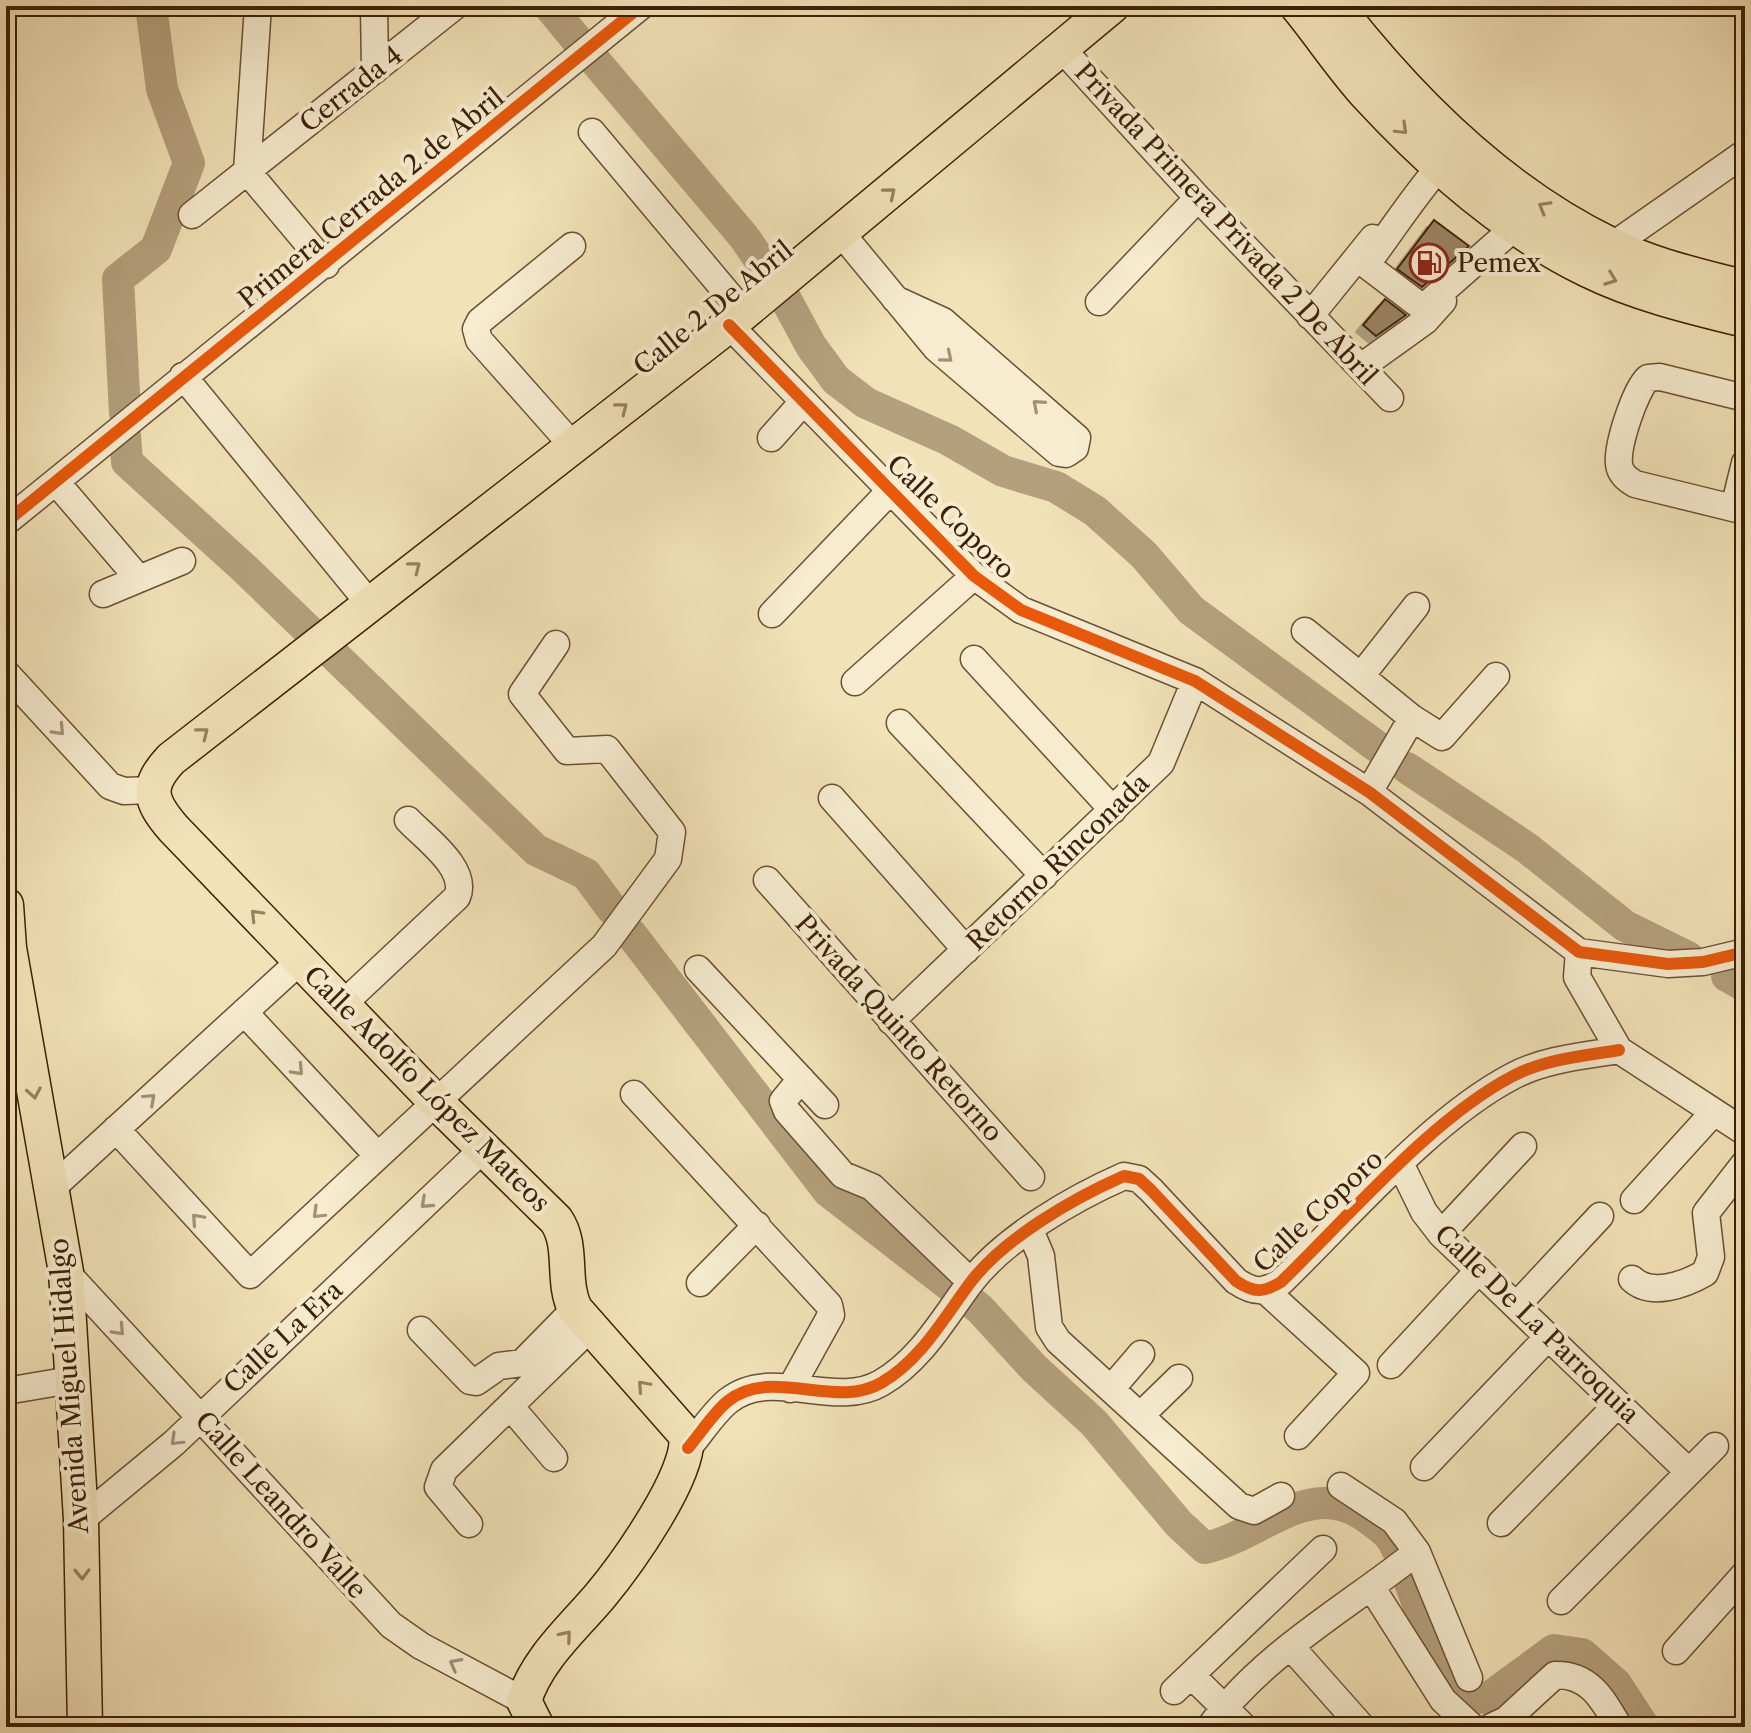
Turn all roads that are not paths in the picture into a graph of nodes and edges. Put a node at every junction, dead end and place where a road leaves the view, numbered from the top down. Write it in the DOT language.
graph roads {
  1 [pos="258,6"];
  2 [pos="374,6"];
  3 [pos="455,6"];
  4 [pos="641,6"];
  5 [pos="1112,6"];
  6 [pos="1132,6"];
  7 [pos="1276,6"];
  8 [pos="1297,6"];
  9 [pos="1336,6"];
  10 [pos="1063,48"];
  11 [pos="375,70"];
  12 [pos="1367,95"];
  13 [pos="592,132"];
  14 [pos="1745,153"];
  15 [pos="1440,166"];
  16 [pos="247,171"];
  17 [pos="1416,193"];
  18 [pos="1198,198"];
  19 [pos="192,215"];
  20 [pos="1515,227"];
  21 [pos="841,233"];
  22 [pos="572,246"];
  23 [pos="1612,246"];
  24 [pos="326,265"];
  25 [pos="1467,270"];
  26 [pos="1745,288"];
  27 [pos="895,299"];
  28 [pos="1099,302"];
  29 [pos="1310,316"];
  30 [pos="737,319"];
  31 [pos="1745,320"];
  32 [pos="1361,367"];
  33 [pos="183,376"];
  34 [pos="1390,398"];
  35 [pos="1745,398"];
  36 [pos="803,402"];
  37 [pos="771,438"];
  38 [pos="573,446"];
  39 [pos="1745,463"];
  40 [pos="56,482"];
  41 [pos="890,491"];
  42 [pos="1739,510"];
  43 [pos="6,522"];
  44 [pos="182,561"];
  45 [pos="974,576"];
  46 [pos="139,579"];
  47 [pos="103,594"];
  48 [pos="369,603"];
  49 [pos="1416,606"];
  50 [pos="772,614"];
  51 [pos="1305,631"];
  52 [pos="556,644"];
  53 [pos="974,659"];
  54 [pos="6,673"];
  55 [pos="1361,676"];
  56 [pos="1496,676"];
  57 [pos="1195,681"];
  58 [pos="855,682"];
  59 [pos="1412,718"];
  60 [pos="900,723"];
  61 [pos="152,790"];
  62 [pos="1369,792"];
  63 [pos="832,798"];
  64 [pos="1113,810"];
  65 [pos="408,820"];
  66 [pos="1044,876"];
  67 [pos="767,880"];
  68 [pos="6,905"];
  69 [pos="7,948"];
  70 [pos="966,950"];
  71 [pos="1579,952"];
  72 [pos="1745,952"];
  73 [pos="300,961"];
  74 [pos="698,969"];
  75 [pos="342,1005"];
  76 [pos="244,1012"];
  77 [pos="891,1021"];
  78 [pos="1619,1050"];
  79 [pos="801,1079"];
  80 [pos="634,1094"];
  81 [pos="436,1102"];
  82 [pos="825,1105"];
  83 [pos="1713,1113"];
  84 [pos="116,1129"];
  85 [pos="1745,1132"];
  86 [pos="1523,1146"];
  87 [pos="483,1149"];
  88 [pos="378,1156"];
  89 [pos="1745,1163"];
  90 [pos="1401,1165"];
  91 [pos="1031,1177"];
  92 [pos="51,1189"];
  93 [pos="1634,1200"];
  94 [pos="1600,1216"];
  95 [pos="757,1225"];
  96 [pos="1030,1230"];
  97 [pos="1441,1234"];
  98 [pos="1479,1270"];
  99 [pos="66,1272"];
  100 [pos="1632,1279"];
  101 [pos="971,1282"];
  102 [pos="700,1283"];
  103 [pos="1266,1291"];
  104 [pos="1516,1306"];
  105 [pos="583,1318"];
  106 [pos="421,1330"];
  107 [pos="1548,1337"];
  108 [pos="1141,1354"];
  109 [pos="1391,1365"];
  110 [pos="1179,1378"];
  111 [pos="71,1380"];
  112 [pos="790,1389"];
  113 [pos="1111,1389"];
  114 [pos="6,1391"];
  115 [pos="1618,1404"];
  116 [pos="510,1406"];
  117 [pos="1141,1415"];
  118 [pos="199,1416"];
  119 [pos="1298,1436"];
  120 [pos="1715,1446"];
  121 [pos="688,1448"];
  122 [pos="554,1458"];
  123 [pos="1424,1467"];
  124 [pos="1689,1472"];
  125 [pos="1341,1486"];
  126 [pos="1281,1496"];
  127 [pos="81,1520"];
  128 [pos="1501,1523"];
  129 [pos="469,1524"];
  130 [pos="1323,1549"];
  131 [pos="1417,1552"];
  132 [pos="1745,1574"];
  133 [pos="1372,1588"];
  134 [pos="1561,1601"];
  135 [pos="1291,1647"];
  136 [pos="1676,1651"];
  137 [pos="1469,1678"];
  138 [pos="530,1714"];
  139 [pos="1217,1717"];
  140 [pos="85,1727"];
  141 [pos="1244,1727"];
  142 [pos="1362,1727"];
  143 [pos="1472,1727"];
  144 [pos="1491,1727"];
  145 [pos="1619,1727"];
  1 -- 16 [label="street"];
  2 -- 11 [label="street"];
  3 -- 11 [label="street, Cerrada 4"];
  4 -- 24 [label="street, Primera Cerrada 2 de Abril"];
  5 -- 10 [label="main road, Calle 2 De Abril"];
  6 -- 10 [label="main road"];
  7 -- 12 [label="main road"];
  8 -- 12 [label="main road"];
  23 -- 9 [label="main road, one-way"];
  10 -- 18 [label="street, Privada Primera Privada 2 De Abril"];
  21 -- 10 [label="main road, Calle 2 De Abril, one-way"];
  11 -- 16 [label="street, Cerrada 4"];
  12 -- 15 [label="main road, one-way"];
  13 -- 30 [label="street, Calle Coporo"];
  14 -- 23 [label="street"];
  15 -- 17 [label="street"];
  15 -- 20 [label="main road"];
  16 -- 19 [label="street, Cerrada 4"];
  16 -- 24 [label="street"];
  17 -- 25 [label="street"];
  17 -- 29 [label="street"];
  18 -- 28 [label="street"];
  18 -- 29 [label="street, Privada Primera Privada 2 De Abril"];
  20 -- 25 [label="street"];
  20 -- 31 [label="main road, one-way"];
  21 -- 27 [label="street"];
  21 -- 30 [label="main road, Calle 2 De Abril"];
  22 -- 38 [label="street"];
  23 -- 26 [label="main road"];
  24 -- 33 [label="street, Primera Cerrada 2 de Abril"];
  25 -- 32 [label="street"];
  27 -- 27 [label="street, one-way"];
  29 -- 32 [label="street, Privada Primera Privada 2 De Abril"];
  30 -- 36 [label="street, Calle Coporo"];
  38 -- 30 [label="main road, Calle 2 De Abril, one-way"];
  32 -- 34 [label="street, Privada Primera Privada 2 De Abril"];
  33 -- 40 [label="street, Primera Cerrada 2 de Abril"];
  33 -- 48 [label="street"];
  35 -- 42 [label="street"];
  36 -- 37 [label="street"];
  36 -- 41 [label="street, Calle Coporo"];
  48 -- 38 [label="main road, Calle 2 De Abril, one-way"];
  39 -- 42 [label="street"];
  40 -- 43 [label="street, Primera Cerrada 2 de Abril"];
  40 -- 46 [label="street"];
  41 -- 45 [label="street, Calle Coporo"];
  41 -- 50 [label="street"];
  44 -- 46 [label="street"];
  45 -- 57 [label="street, Calle Coporo"];
  45 -- 58 [label="street"];
  46 -- 47 [label="street"];
  61 -- 48 [label="main road, Calle 2 De Abril, one-way"];
  49 -- 55 [label="street"];
  51 -- 55 [label="street"];
  52 -- 81 [label="street"];
  53 -- 64 [label="street"];
  54 -- 61 [label="street, one-way"];
  55 -- 59 [label="street"];
  56 -- 59 [label="street"];
  57 -- 62 [label="street, Calle Coporo"];
  57 -- 64 [label="street, Retorno Rinconada"];
  59 -- 62 [label="street"];
  60 -- 66 [label="street"];
  73 -- 61 [label="main road, Calle Adolfo López Mateos, one-way"];
  62 -- 71 [label="street, Calle Coporo"];
  63 -- 70 [label="street"];
  64 -- 66 [label="street, Retorno Rinconada"];
  65 -- 75 [label="street"];
  66 -- 70 [label="street, Retorno Rinconada"];
  67 -- 77 [label="street, Privada Quinto Retorno"];
  68 -- 69 [label="main road, Avenida Miguel Hidalgo"];
  69 -- 92 [label="main road, Avenida Miguel Hidalgo, one-way"];
  70 -- 77 [label="street, Retorno Rinconada"];
  71 -- 72 [label="street"];
  71 -- 78 [label="street"];
  73 -- 75 [label="main road, Calle Adolfo López Mateos"];
  73 -- 76 [label="street"];
  74 -- 79 [label="street"];
  75 -- 81 [label="main road, Calle Adolfo López Mateos"];
  84 -- 76 [label="street, one-way"];
  76 -- 88 [label="street, one-way"];
  77 -- 91 [label="street, Privada Quinto Retorno"];
  78 -- 83 [label="street"];
  78 -- 90 [label="street, Calle Coporo"];
  79 -- 82 [label="street"];
  79 -- 101 [label="street"];
  80 -- 95 [label="street"];
  81 -- 87 [label="main road, Calle Adolfo López Mateos"];
  81 -- 88 [label="street"];
  83 -- 85 [label="street"];
  83 -- 93 [label="street"];
  88 -- 84 [label="street, one-way"];
  84 -- 92 [label="street"];
  86 -- 97 [label="street"];
  87 -- 105 [label="main road, Calle Adolfo López Mateos"];
  87 -- 118 [label="street, Calle La Era, one-way"];
  89 -- 100 [label="street"];
  90 -- 97 [label="street, Calle De La Parroquia"];
  90 -- 103 [label="street, Calle Coporo"];
  92 -- 99 [label="main road, Avenida Miguel Hidalgo"];
  94 -- 104 [label="street"];
  95 -- 102 [label="street"];
  95 -- 112 [label="street"];
  96 -- 101 [label="street, Calle Coporo"];
  96 -- 103 [label="street, Calle Coporo"];
  96 -- 113 [label="street"];
  97 -- 98 [label="street, Calle De La Parroquia"];
  98 -- 104 [label="street, Calle De La Parroquia"];
  98 -- 109 [label="street"];
  99 -- 111 [label="main road, Avenida Miguel Hidalgo"];
  99 -- 118 [label="street, Calle Leandro Valle, one-way"];
  101 -- 112 [label="street, Calle Coporo"];
  103 -- 119 [label="street"];
  104 -- 107 [label="street, Calle De La Parroquia"];
  105 -- 106 [label="street"];
  105 -- 116 [label="street"];
  121 -- 105 [label="main road, Calle Adolfo López Mateos, one-way"];
  107 -- 115 [label="street, Calle De La Parroquia"];
  107 -- 123 [label="street"];
  108 -- 113 [label="street"];
  110 -- 117 [label="street"];
  111 -- 114 [label="street"];
  111 -- 127 [label="main road, Avenida Miguel Hidalgo"];
  112 -- 121 [label="street, Calle Coporo"];
  113 -- 117 [label="street"];
  115 -- 124 [label="street, Calle De La Parroquia"];
  115 -- 128 [label="street"];
  116 -- 122 [label="street"];
  116 -- 129 [label="street"];
  117 -- 126 [label="street"];
  118 -- 127 [label="street, Calle La Era, one-way"];
  138 -- 118 [label="street, Calle Leandro Valle, one-way"];
  120 -- 124 [label="street"];
  138 -- 121 [label="main road, one-way"];
  124 -- 134 [label="street"];
  125 -- 131 [label="street"];
  127 -- 140 [label="main road, Avenida Miguel Hidalgo, one-way"];
  130 -- 139 [label="street"];
  131 -- 133 [label="street"];
  131 -- 137 [label="street"];
  132 -- 136 [label="street"];
  133 -- 135 [label="street"];
  133 -- 143 [label="street"];
  135 -- 139 [label="street"];
  135 -- 142 [label="street"];
  139 -- 141 [label="street"];
  144 -- 145 [label="street"];
}
